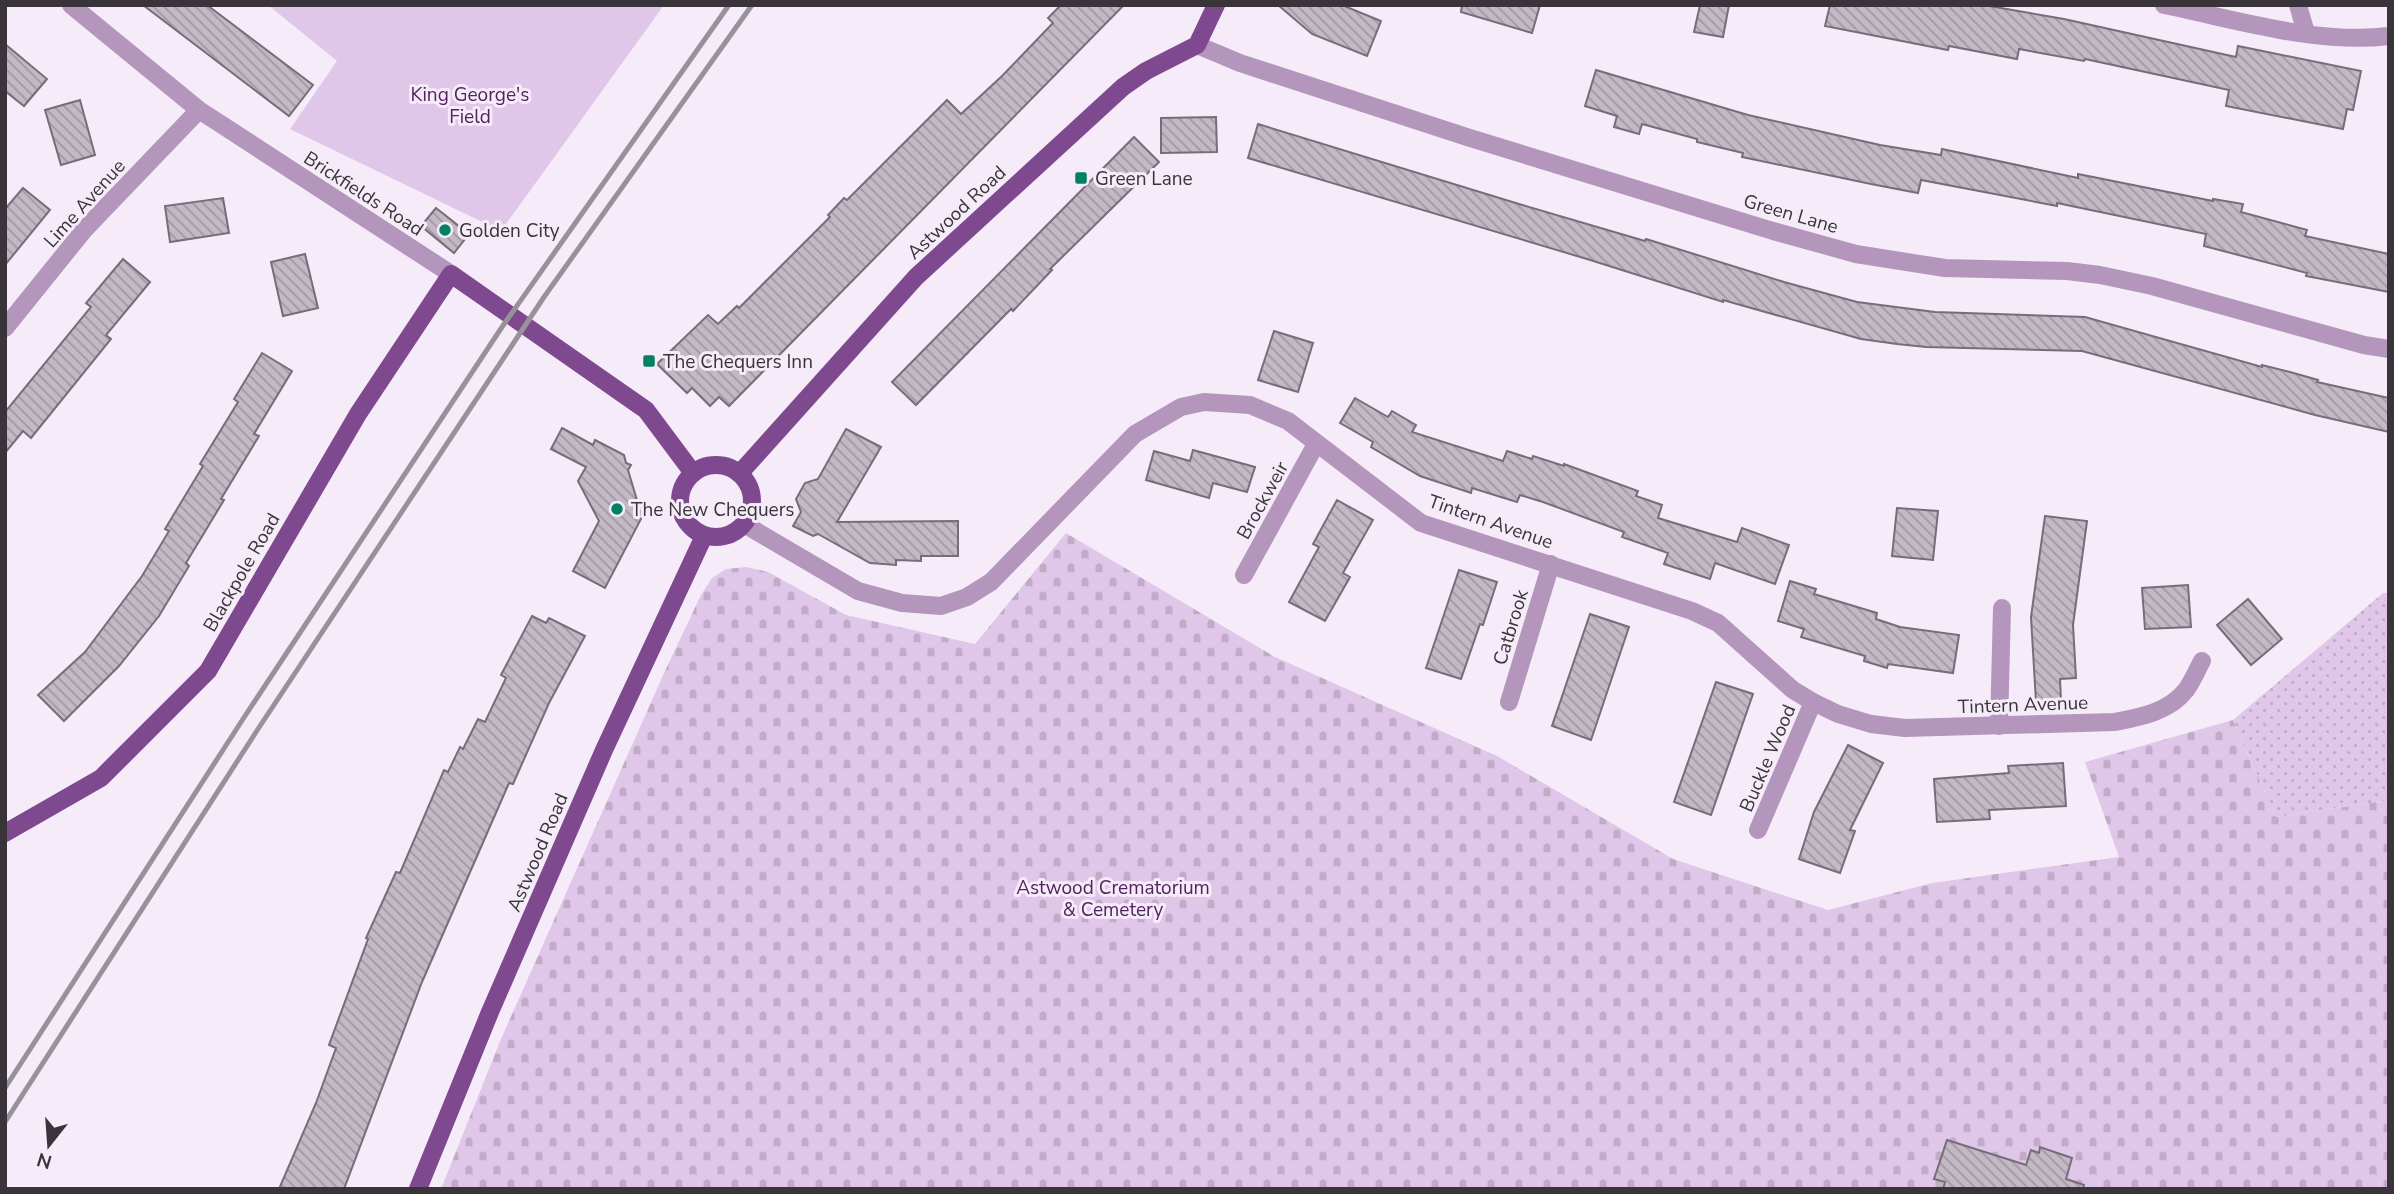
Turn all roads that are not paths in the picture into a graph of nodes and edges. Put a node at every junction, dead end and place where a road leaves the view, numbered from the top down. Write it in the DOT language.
graph roads {
  1 [pos="71,5"];
  2 [pos="1216,5"];
  3 [pos="2164,5"];
  4 [pos="2298,5"];
  5 [pos="2306,33"];
  6 [pos="2389,36"];
  7 [pos="1197,45"];
  8 [pos="200,110"];
  9 [pos="452,274"];
  10 [pos="5,328"];
  11 [pos="2389,349"];
  12 [pos="1316,444"];
  13 [pos="693,473"];
  14 [pos="740,474"];
  15 [pos="744,524"];
  16 [pos="704,536"];
  17 [pos="1551,564"];
  18 [pos="1244,575"];
  19 [pos="2002,608"];
  20 [pos="2202,661"];
  21 [pos="1509,702"];
  22 [pos="1814,702"];
  23 [pos="1999,726"];
  24 [pos="1758,830"];
  25 [pos="5,833"];
  26 [pos="418,1189"];
  1 -- 8 [label="street, Brickfields Road"];
  2 -- 7 [label="main road"];
  3 -- 5 [label="street"];
  4 -- 5 [label="street"];
  5 -- 6 [label="street"];
  7 -- 11 [label="street, Green Lane"];
  7 -- 14 [label="main road, Astwood Road"];
  8 -- 9 [label="street, Brickfields Road"];
  8 -- 10 [label="street, Lime Avenue"];
  9 -- 13 [label="main road, Brickfields Road"];
  9 -- 25 [label="main road, Blackpole Road"];
  12 -- 15 [label="street, Tintern Avenue"];
  12 -- 17 [label="street, Tintern Avenue"];
  12 -- 18 [label="street, Brockweir"];
  13 -- 14 [label="main road"];
  13 -- 16 [label="main road"];
  14 -- 15 [label="main road"];
  15 -- 16 [label="main road"];
  16 -- 26 [label="main road, Astwood Road"];
  17 -- 21 [label="street, Catbrook"];
  17 -- 22 [label="street, Tintern Avenue"];
  19 -- 23 [label="street"];
  20 -- 23 [label="street, Tintern Avenue"];
  22 -- 23 [label="street, Tintern Avenue"];
  22 -- 24 [label="street, Buckle Wood"];
}
